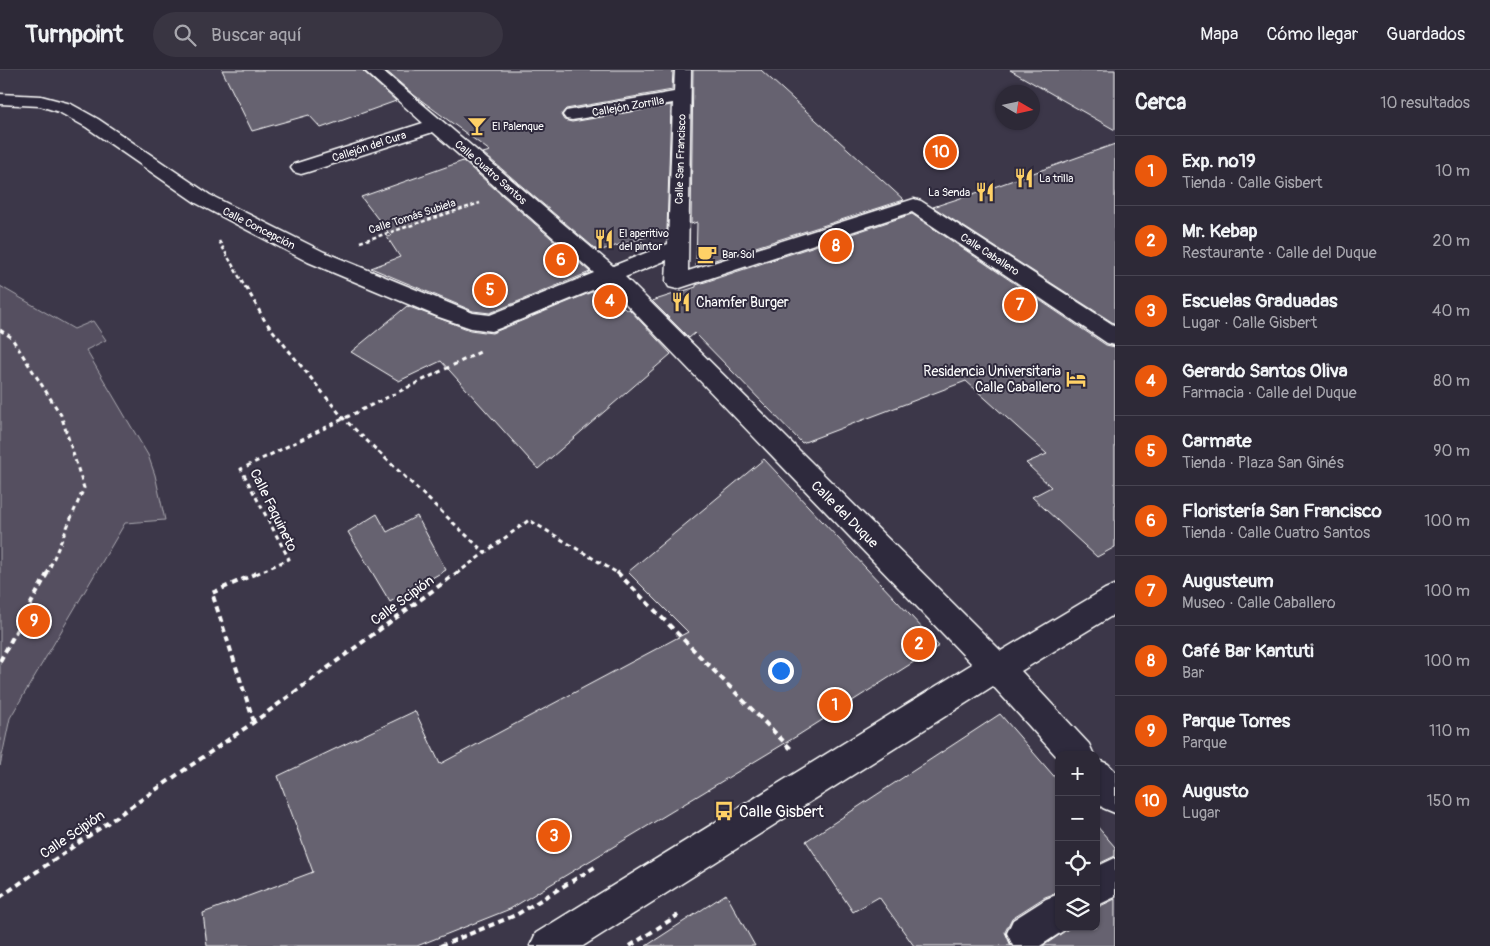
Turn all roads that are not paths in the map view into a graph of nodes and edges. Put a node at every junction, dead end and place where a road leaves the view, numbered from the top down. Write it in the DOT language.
graph roads {
  1 [pos="375,70"];
  2 [pos="684,70"];
  3 [pos="683,96"];
  4 [pos="0,99"];
  5 [pos="572,115"];
  6 [pos="436,125"];
  7 [pos="301,168"];
  8 [pos="914,204"];
  9 [pos="676,248"];
  10 [pos="610,276"];
  11 [pos="1115,337"];
  12 [pos="1115,598"];
  13 [pos="997,668"];
  14 [pos="1073,751"];
  15 [pos="1100,780"];
  16 [pos="1115,796"];
  17 [pos="1115,876"];
  18 [pos="1099,886"];
  19 [pos="1055,915"];
  20 [pos="1026,933"];
  21 [pos="549,946"];
  1 -- 6 [label="street, Calle Cuatro Santos"];
  2 -- 3 [label="street, Calle San Francisco"];
  3 -- 5 [label="street, Callejón Zorrilla"];
  3 -- 9 [label="street, Calle San Francisco"];
  4 -- 10 [label="street, Calle Concepción"];
  6 -- 7 [label="street, Callejón del Cura"];
  6 -- 10 [label="street, Calle Cuatro Santos"];
  8 -- 9 [label="street, Calle San Francisco"];
  8 -- 11 [label="street, Calle Caballero"];
  9 -- 10 [label="street"];
  10 -- 13 [label="street, Calle del Duque"];
  12 -- 13 [label="street"];
  13 -- 14 [label="street, Calle del Duque"];
  13 -- 21 [label="street"];
  15 -- 16 [label="street"];
  17 -- 18 [label="street"];
  19 -- 20 [label="street"];
}
